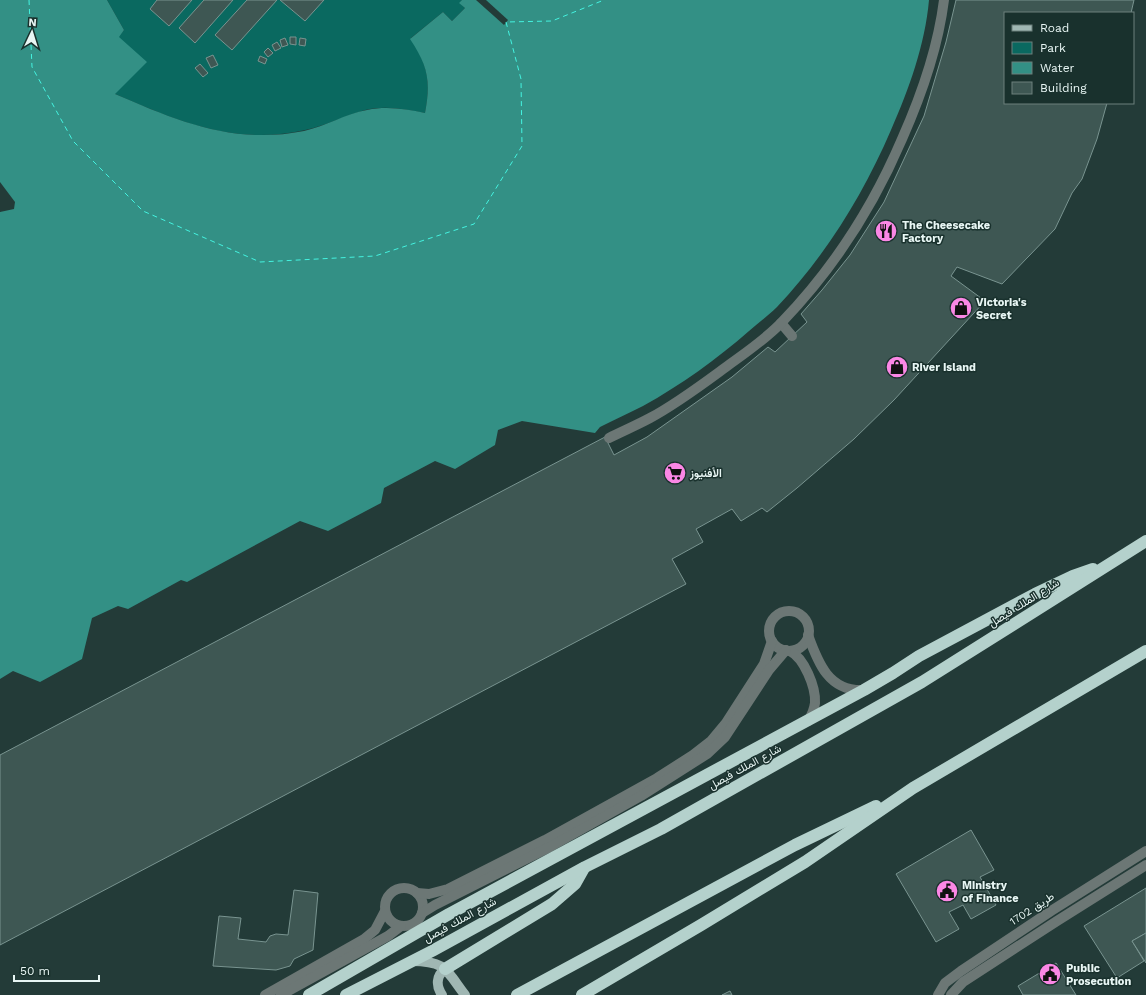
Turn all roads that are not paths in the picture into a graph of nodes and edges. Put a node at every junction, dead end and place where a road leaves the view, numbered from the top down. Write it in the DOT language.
graph roads {
  1 [pos="944,0"];
  2 [pos="781,323"];
  3 [pos="792,336"];
  4 [pos="609,438"];
  5 [pos="1146,541"];
  6 [pos="1112,562"];
  7 [pos="808,635"];
  8 [pos="772,641"];
  9 [pos="788,650"];
  10 [pos="1146,651"];
  11 [pos="864,690"];
  12 [pos="808,721"];
  13 [pos="913,788"];
  14 [pos="1146,851"];
  15 [pos="1146,865"];
  16 [pos="585,867"];
  17 [pos="417,893"];
  18 [pos="385,911"];
  19 [pos="1050,911"];
  20 [pos="422,914"];
  21 [pos="1057,921"];
  22 [pos="401,926"];
  23 [pos="410,961"];
  24 [pos="445,969"];
  25 [pos="587,993"];
  26 [pos="265,995"];
  27 [pos="281,995"];
  28 [pos="309,995"];
  29 [pos="346,995"];
  30 [pos="442,995"];
  31 [pos="465,995"];
  32 [pos="517,995"];
  33 [pos="938,995"];
  34 [pos="951,995"];
  1 -- 2 [label="street"];
  2 -- 3 [label="street"];
  2 -- 4 [label="street"];
  5 -- 6 [label="highway, شارع الملك فيصل"];
  6 -- 11 [label="highway"];
  6 -- 16 [label="highway, شارع الملك فيصل"];
  7 -- 8 [label="street"];
  7 -- 9 [label="street"];
  7 -- 11 [label="street"];
  8 -- 9 [label="street"];
  8 -- 17 [label="street"];
  9 -- 12 [label="street"];
  9 -- 20 [label="street"];
  10 -- 13 [label="highway"];
  11 -- 12 [label="highway"];
  12 -- 28 [label="highway"];
  13 -- 25 [label="highway"];
  13 -- 32 [label="highway"];
  14 -- 19 [label="street, طريق 1702"];
  15 -- 21 [label="street"];
  16 -- 23 [label="highway, شارع الملك فيصل"];
  16 -- 24 [label="highway"];
  17 -- 18 [label="street"];
  17 -- 20 [label="street"];
  18 -- 22 [label="street"];
  18 -- 26 [label="street"];
  19 -- 21 [label="street"];
  19 -- 33 [label="street, طريق 1702"];
  20 -- 22 [label="street"];
  21 -- 34 [label="street"];
  22 -- 27 [label="street"];
  23 -- 24 [label="main road"];
  23 -- 29 [label="highway, شارع الملك فيصل"];
  24 -- 30 [label="main road"];
  24 -- 31 [label="main road"];
}
